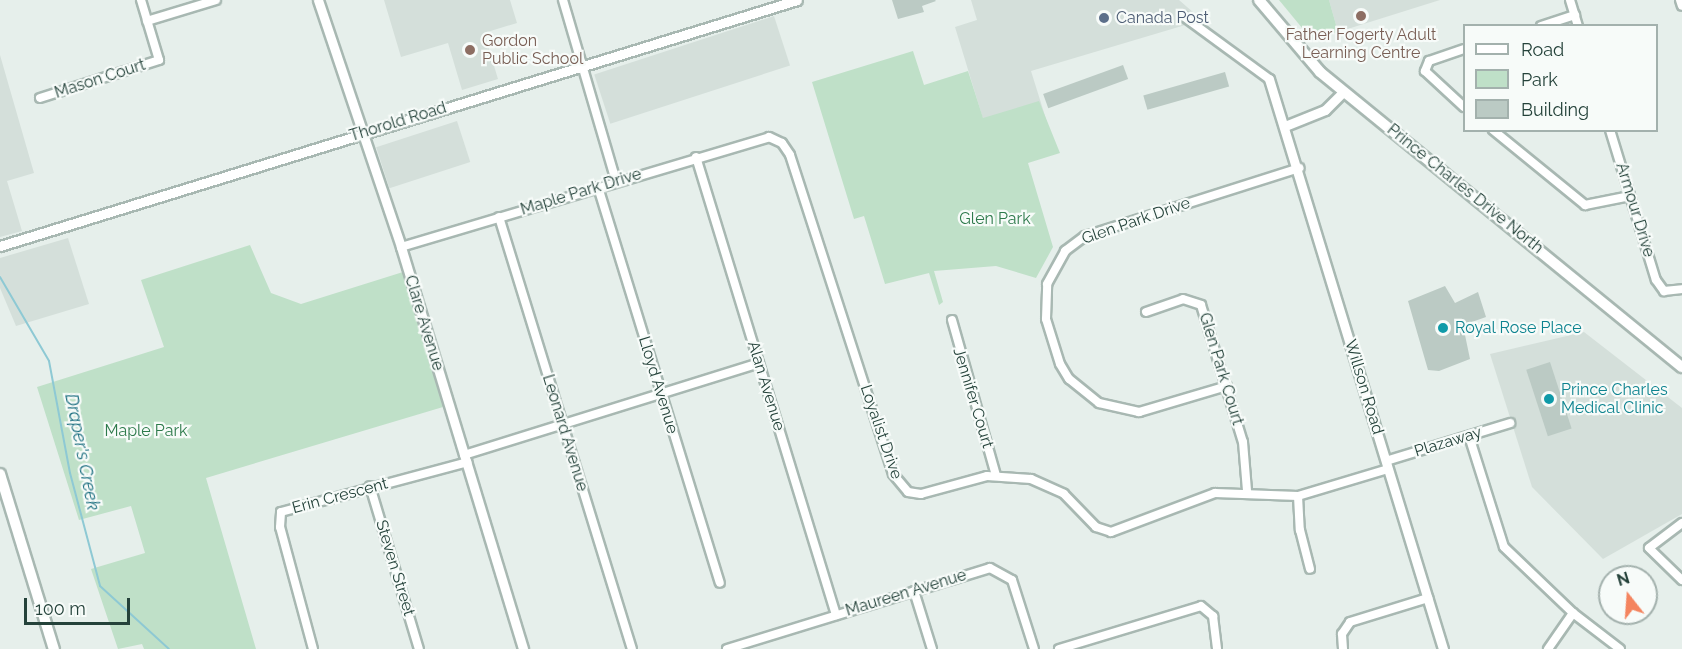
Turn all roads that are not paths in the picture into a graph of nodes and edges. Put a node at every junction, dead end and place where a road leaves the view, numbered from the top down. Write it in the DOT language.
graph roads {
  1 [pos="141,0"];
  2 [pos="216,0"];
  3 [pos="318,0"];
  4 [pos="563,0"];
  5 [pos="797,0"];
  6 [pos="1259,0"];
  7 [pos="1570,0"];
  8 [pos="1680,0"];
  9 [pos="1682,6"];
  10 [pos="1575,15"];
  11 [pos="1183,16"];
  12 [pos="147,21"];
  13 [pos="1547,24"];
  14 [pos="1577,24"];
  15 [pos="1463,49"];
  16 [pos="582,66"];
  17 [pos="1269,79"];
  18 [pos="1343,92"];
  19 [pos="40,98"];
  20 [pos="1463,105"];
  21 [pos="1284,126"];
  22 [pos="1496,132"];
  23 [pos="1611,132"];
  24 [pos="363,133"];
  25 [pos="760,137"];
  26 [pos="696,157"];
  27 [pos="1299,168"];
  28 [pos="615,182"];
  29 [pos="598,187"];
  30 [pos="1630,195"];
  31 [pos="500,217"];
  32 [pos="0,246"];
  33 [pos="401,247"];
  34 [pos="1682,290"];
  35 [pos="1146,312"];
  36 [pos="952,320"];
  37 [pos="759,363"];
  38 [pos="1682,367"];
  39 [pos="1227,386"];
  40 [pos="661,394"];
  41 [pos="1510,423"];
  42 [pos="561,425"];
  43 [pos="1469,436"];
  44 [pos="465,459"];
  45 [pos="1387,465"];
  46 [pos="0,474"];
  47 [pos="996,476"];
  48 [pos="370,486"];
  49 [pos="1247,491"];
  50 [pos="1298,496"];
  51 [pos="1682,523"];
  52 [pos="1310,570"];
  53 [pos="1682,580"];
  54 [pos="720,583"];
  55 [pos="914,591"];
  56 [pos="1428,598"];
  57 [pos="1573,613"];
  58 [pos="836,615"];
  59 [pos="54,649"];
  60 [pos="313,649"];
  61 [pos="419,649"];
  62 [pos="523,649"];
  63 [pos="632,649"];
  64 [pos="728,649"];
  65 [pos="932,649"];
  66 [pos="1034,649"];
  67 [pos="1059,649"];
  68 [pos="1217,649"];
  69 [pos="1343,649"];
  70 [pos="1443,649"];
  71 [pos="1548,649"];
  72 [pos="1620,649"];
  1 -- 12 [label="street"];
  2 -- 12 [label="street"];
  3 -- 24 [label="street, Clare Avenue"];
  4 -- 16 [label="street"];
  5 -- 16 [label="street, Thorold Road"];
  6 -- 18 [label="main road, Prince Charles Drive North"];
  7 -- 10 [label="street"];
  8 -- 9 [label="street"];
  10 -- 13 [label="street"];
  10 -- 14 [label="street"];
  11 -- 17 [label="street"];
  12 -- 19 [label="street, Mason Court"];
  15 -- 20 [label="street"];
  16 -- 24 [label="street, Thorold Road"];
  16 -- 28 [label="street"];
  17 -- 21 [label="street, Willson Road"];
  18 -- 21 [label="street"];
  18 -- 38 [label="main road, Prince Charles Drive North"];
  21 -- 27 [label="street, Willson Road"];
  22 -- 30 [label="street"];
  23 -- 30 [label="street, Armour Drive"];
  24 -- 32 [label="street, Thorold Road"];
  24 -- 33 [label="street, Clare Avenue"];
  25 -- 26 [label="street, Maple Park Drive"];
  25 -- 47 [label="street, Loyalist Drive"];
  26 -- 28 [label="street, Maple Park Drive"];
  26 -- 37 [label="street, Alan Avenue"];
  27 -- 39 [label="street, Glen Park Drive"];
  27 -- 45 [label="street, Willson Road"];
  28 -- 29 [label="street, Maple Park Drive"];
  29 -- 31 [label="street, Maple Park Drive"];
  29 -- 40 [label="street, Lloyd Avenue"];
  30 -- 34 [label="street, Armour Drive"];
  31 -- 33 [label="street, Maple Park Drive"];
  31 -- 42 [label="street, Leonard Avenue"];
  33 -- 44 [label="street, Clare Avenue"];
  35 -- 39 [label="street, Glen Park Court"];
  36 -- 47 [label="street, Jennifer Court"];
  37 -- 40 [label="street, Erin Crescent"];
  37 -- 58 [label="street, Alan Avenue"];
  39 -- 49 [label="street, Glen Park Court"];
  40 -- 42 [label="street, Erin Crescent"];
  40 -- 54 [label="street, Lloyd Avenue"];
  41 -- 43 [label="street, Plazaway"];
  42 -- 44 [label="street, Erin Crescent"];
  42 -- 63 [label="street, Leonard Avenue"];
  43 -- 45 [label="street, Plazaway"];
  43 -- 57 [label="street"];
  44 -- 48 [label="street, Erin Crescent"];
  44 -- 62 [label="street, Clare Avenue"];
  45 -- 50 [label="street, Loyalist Drive"];
  45 -- 56 [label="street, Willson Road"];
  46 -- 59 [label="main road"];
  47 -- 49 [label="street, Loyalist Drive"];
  48 -- 60 [label="street, Erin Crescent"];
  48 -- 61 [label="street, Steven Street"];
  49 -- 50 [label="street, Loyalist Drive"];
  50 -- 52 [label="street"];
  51 -- 53 [label="street"];
  55 -- 58 [label="street, Maureen Avenue"];
  55 -- 65 [label="street"];
  55 -- 66 [label="street, Maureen Avenue"];
  56 -- 69 [label="street"];
  56 -- 70 [label="street, Willson Road"];
  57 -- 71 [label="street"];
  57 -- 72 [label="street"];
  58 -- 64 [label="street, Maureen Avenue"];
  67 -- 68 [label="street"];
}
